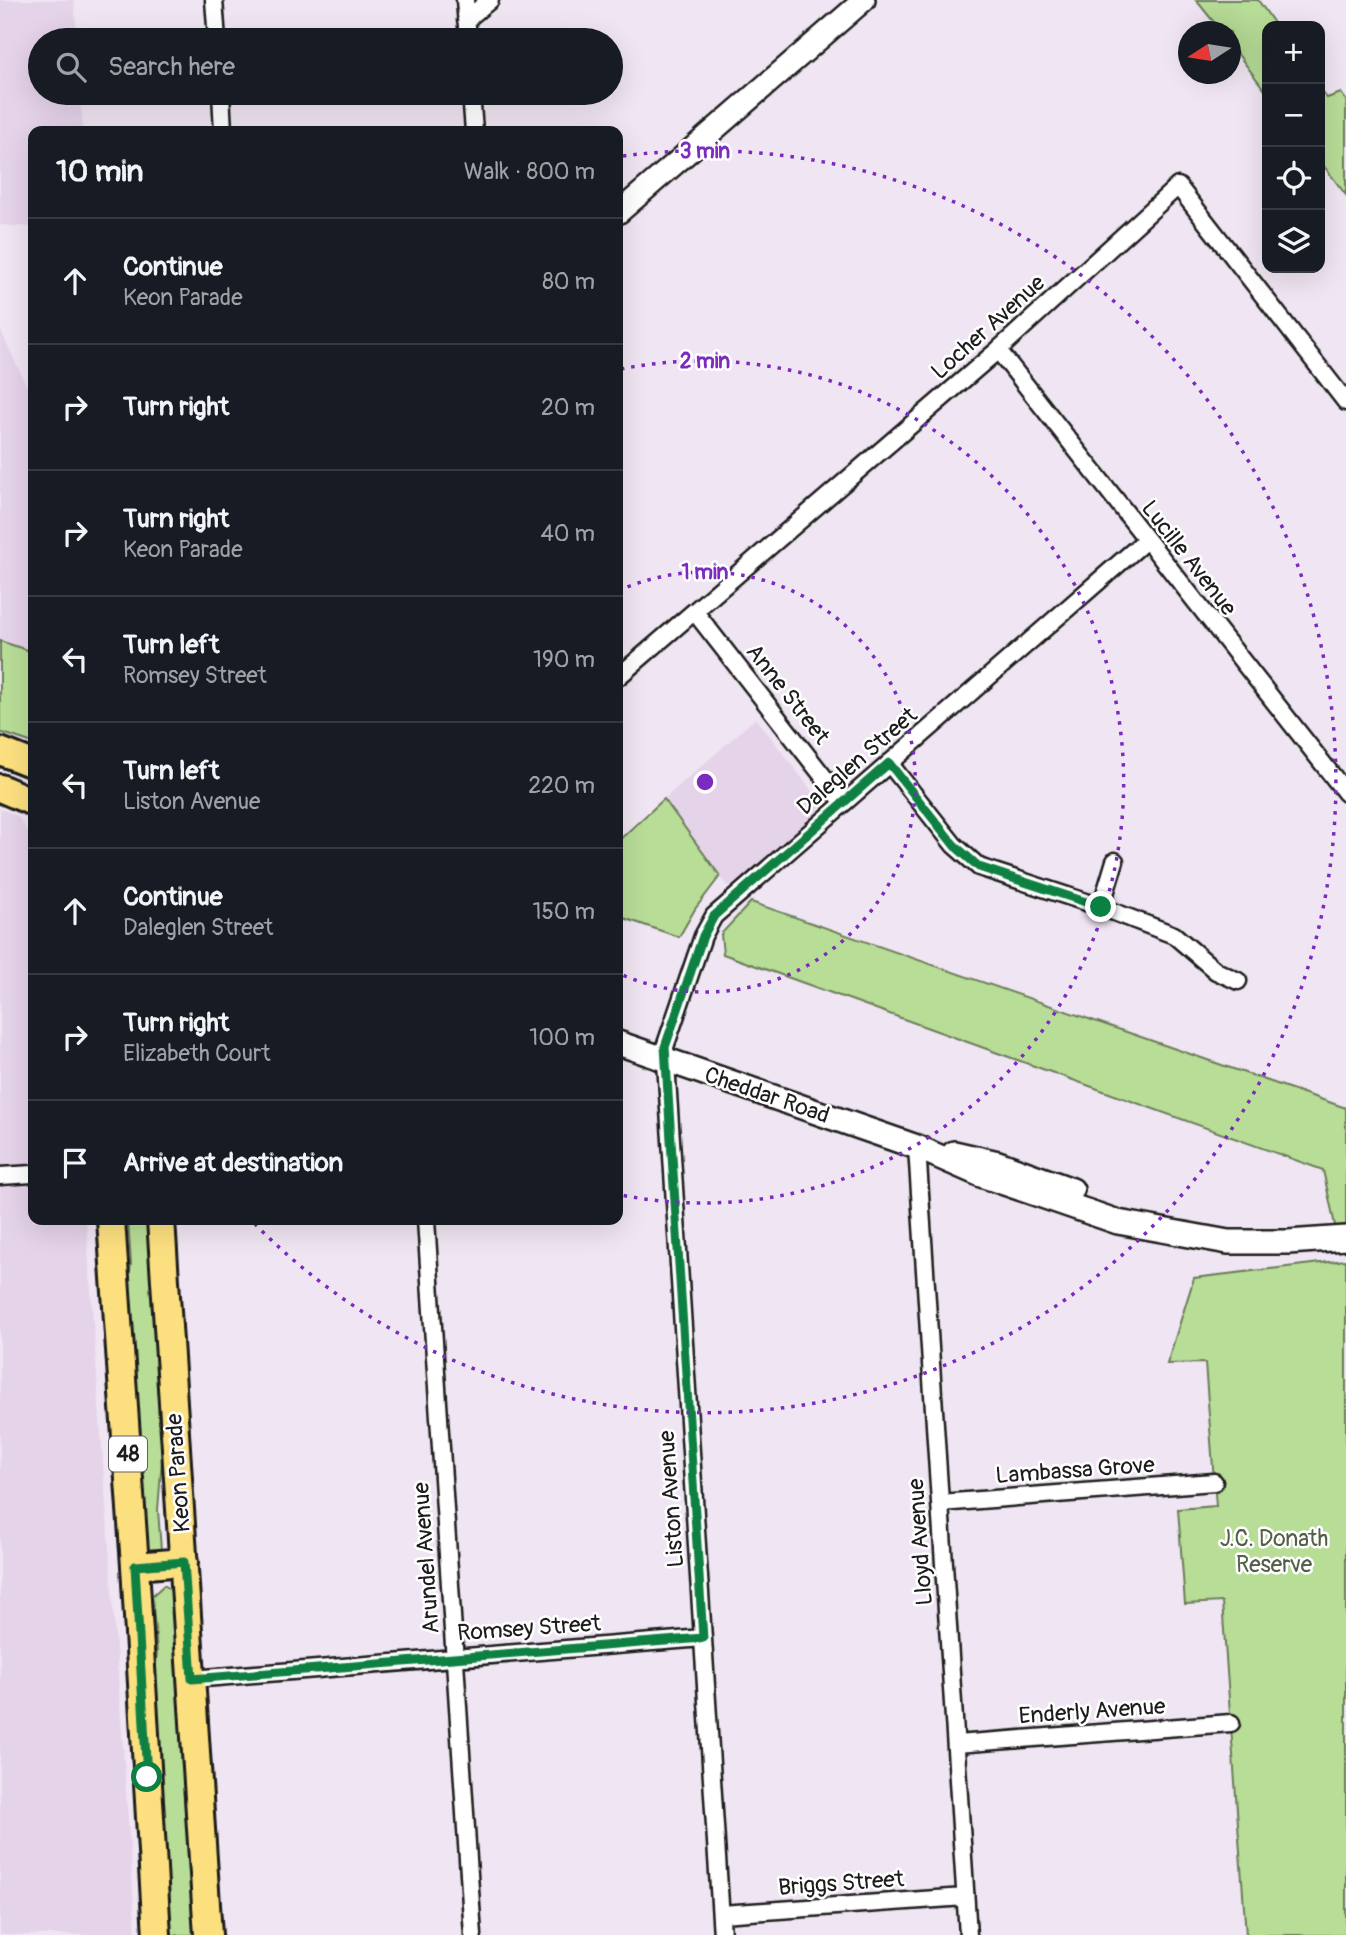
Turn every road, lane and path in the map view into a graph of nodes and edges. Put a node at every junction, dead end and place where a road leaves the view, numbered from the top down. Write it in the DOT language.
graph roads {
  1 [pos="214,0"];
  2 [pos="465,0"];
  3 [pos="490,0"];
  4 [pos="864,0"];
  5 [pos="466,20"];
  6 [pos="216,28"];
  7 [pos="467,28"];
  8 [pos="221,105"];
  9 [pos="472,105"];
  10 [pos="223,126"];
  11 [pos="474,126"];
  12 [pos="623,209"];
  13 [pos="998,350"];
  14 [pos="1346,402"];
  15 [pos="1146,540"];
  16 [pos="695,612"];
  17 [pos="623,673"];
  18 [pos="0,751"];
  19 [pos="28,762"];
  20 [pos="889,763"];
  21 [pos="0,788"];
  22 [pos="1346,793"];
  23 [pos="28,800"];
  24 [pos="844,803"];
  25 [pos="1115,861"];
  26 [pos="1101,907"];
  27 [pos="1238,981"];
  28 [pos="623,1046"];
  29 [pos="666,1060"];
  30 [pos="917,1147"];
  31 [pos="28,1174"];
  32 [pos="0,1177"];
  33 [pos="111,1225"];
  34 [pos="161,1225"];
  35 [pos="426,1225"];
  36 [pos="1346,1238"];
  37 [pos="1214,1482"];
  38 [pos="940,1503"];
  39 [pos="184,1562"];
  40 [pos="135,1566"];
  41 [pos="703,1638"];
  42 [pos="455,1657"];
  43 [pos="192,1679"];
  44 [pos="1231,1723"];
  45 [pos="956,1744"];
  46 [pos="965,1897"];
  47 [pos="721,1914"];
  48 [pos="157,1935"];
  49 [pos="208,1935"];
  50 [pos="473,1935"];
  51 [pos="722,1935"];
  52 [pos="968,1935"];
  1 -- 6 [label="street"];
  2 -- 5 [label="street"];
  3 -- 5 [label="street"];
  4 -- 12 [label="street"];
  5 -- 7 [label="street"];
  8 -- 10 [label="street"];
  9 -- 11 [label="street"];
  13 -- 14 [label="street, Locher Avenue"];
  13 -- 15 [label="street, Lucille Avenue"];
  13 -- 16 [label="street, Locher Avenue"];
  15 -- 20 [label="street, Daleglen Street"];
  15 -- 22 [label="street, Lucille Avenue"];
  16 -- 17 [label="street, Locher Avenue"];
  16 -- 24 [label="street, Anne Street"];
  18 -- 19 [label="main road"];
  20 -- 24 [label="street, Daleglen Street"];
  20 -- 26 [label="street"];
  21 -- 23 [label="main road"];
  24 -- 29 [label="street, Daleglen Street"];
  25 -- 26 [label="street"];
  26 -- 27 [label="street"];
  28 -- 29 [label="main road, Cheddar Road"];
  29 -- 30 [label="main road, Cheddar Road"];
  29 -- 41 [label="street, Liston Avenue"];
  30 -- 36 [label="main road, Cheddar Road"];
  30 -- 38 [label="street, Lloyd Avenue"];
  31 -- 32 [label="street"];
  33 -- 40 [label="main road, 48"];
  34 -- 39 [label="main road, Keon Parade / 48"];
  35 -- 42 [label="street, Arundel Avenue"];
  37 -- 38 [label="street, Lambassa Grove"];
  38 -- 45 [label="street, Lloyd Avenue"];
  39 -- 40 [label="main road"];
  39 -- 43 [label="main road, Keon Parade / 48"];
  40 -- 48 [label="main road, 48"];
  41 -- 42 [label="street, Romsey Street"];
  41 -- 47 [label="street, Liston Avenue"];
  42 -- 43 [label="street, Romsey Street"];
  42 -- 50 [label="street, Arundel Avenue"];
  43 -- 49 [label="main road, Keon Parade / 48"];
  44 -- 45 [label="street, Enderly Avenue"];
  45 -- 46 [label="street, Lloyd Avenue"];
  46 -- 47 [label="street, Briggs Street"];
  46 -- 52 [label="street, Lloyd Avenue"];
  47 -- 51 [label="street, Liston Avenue"];
}
